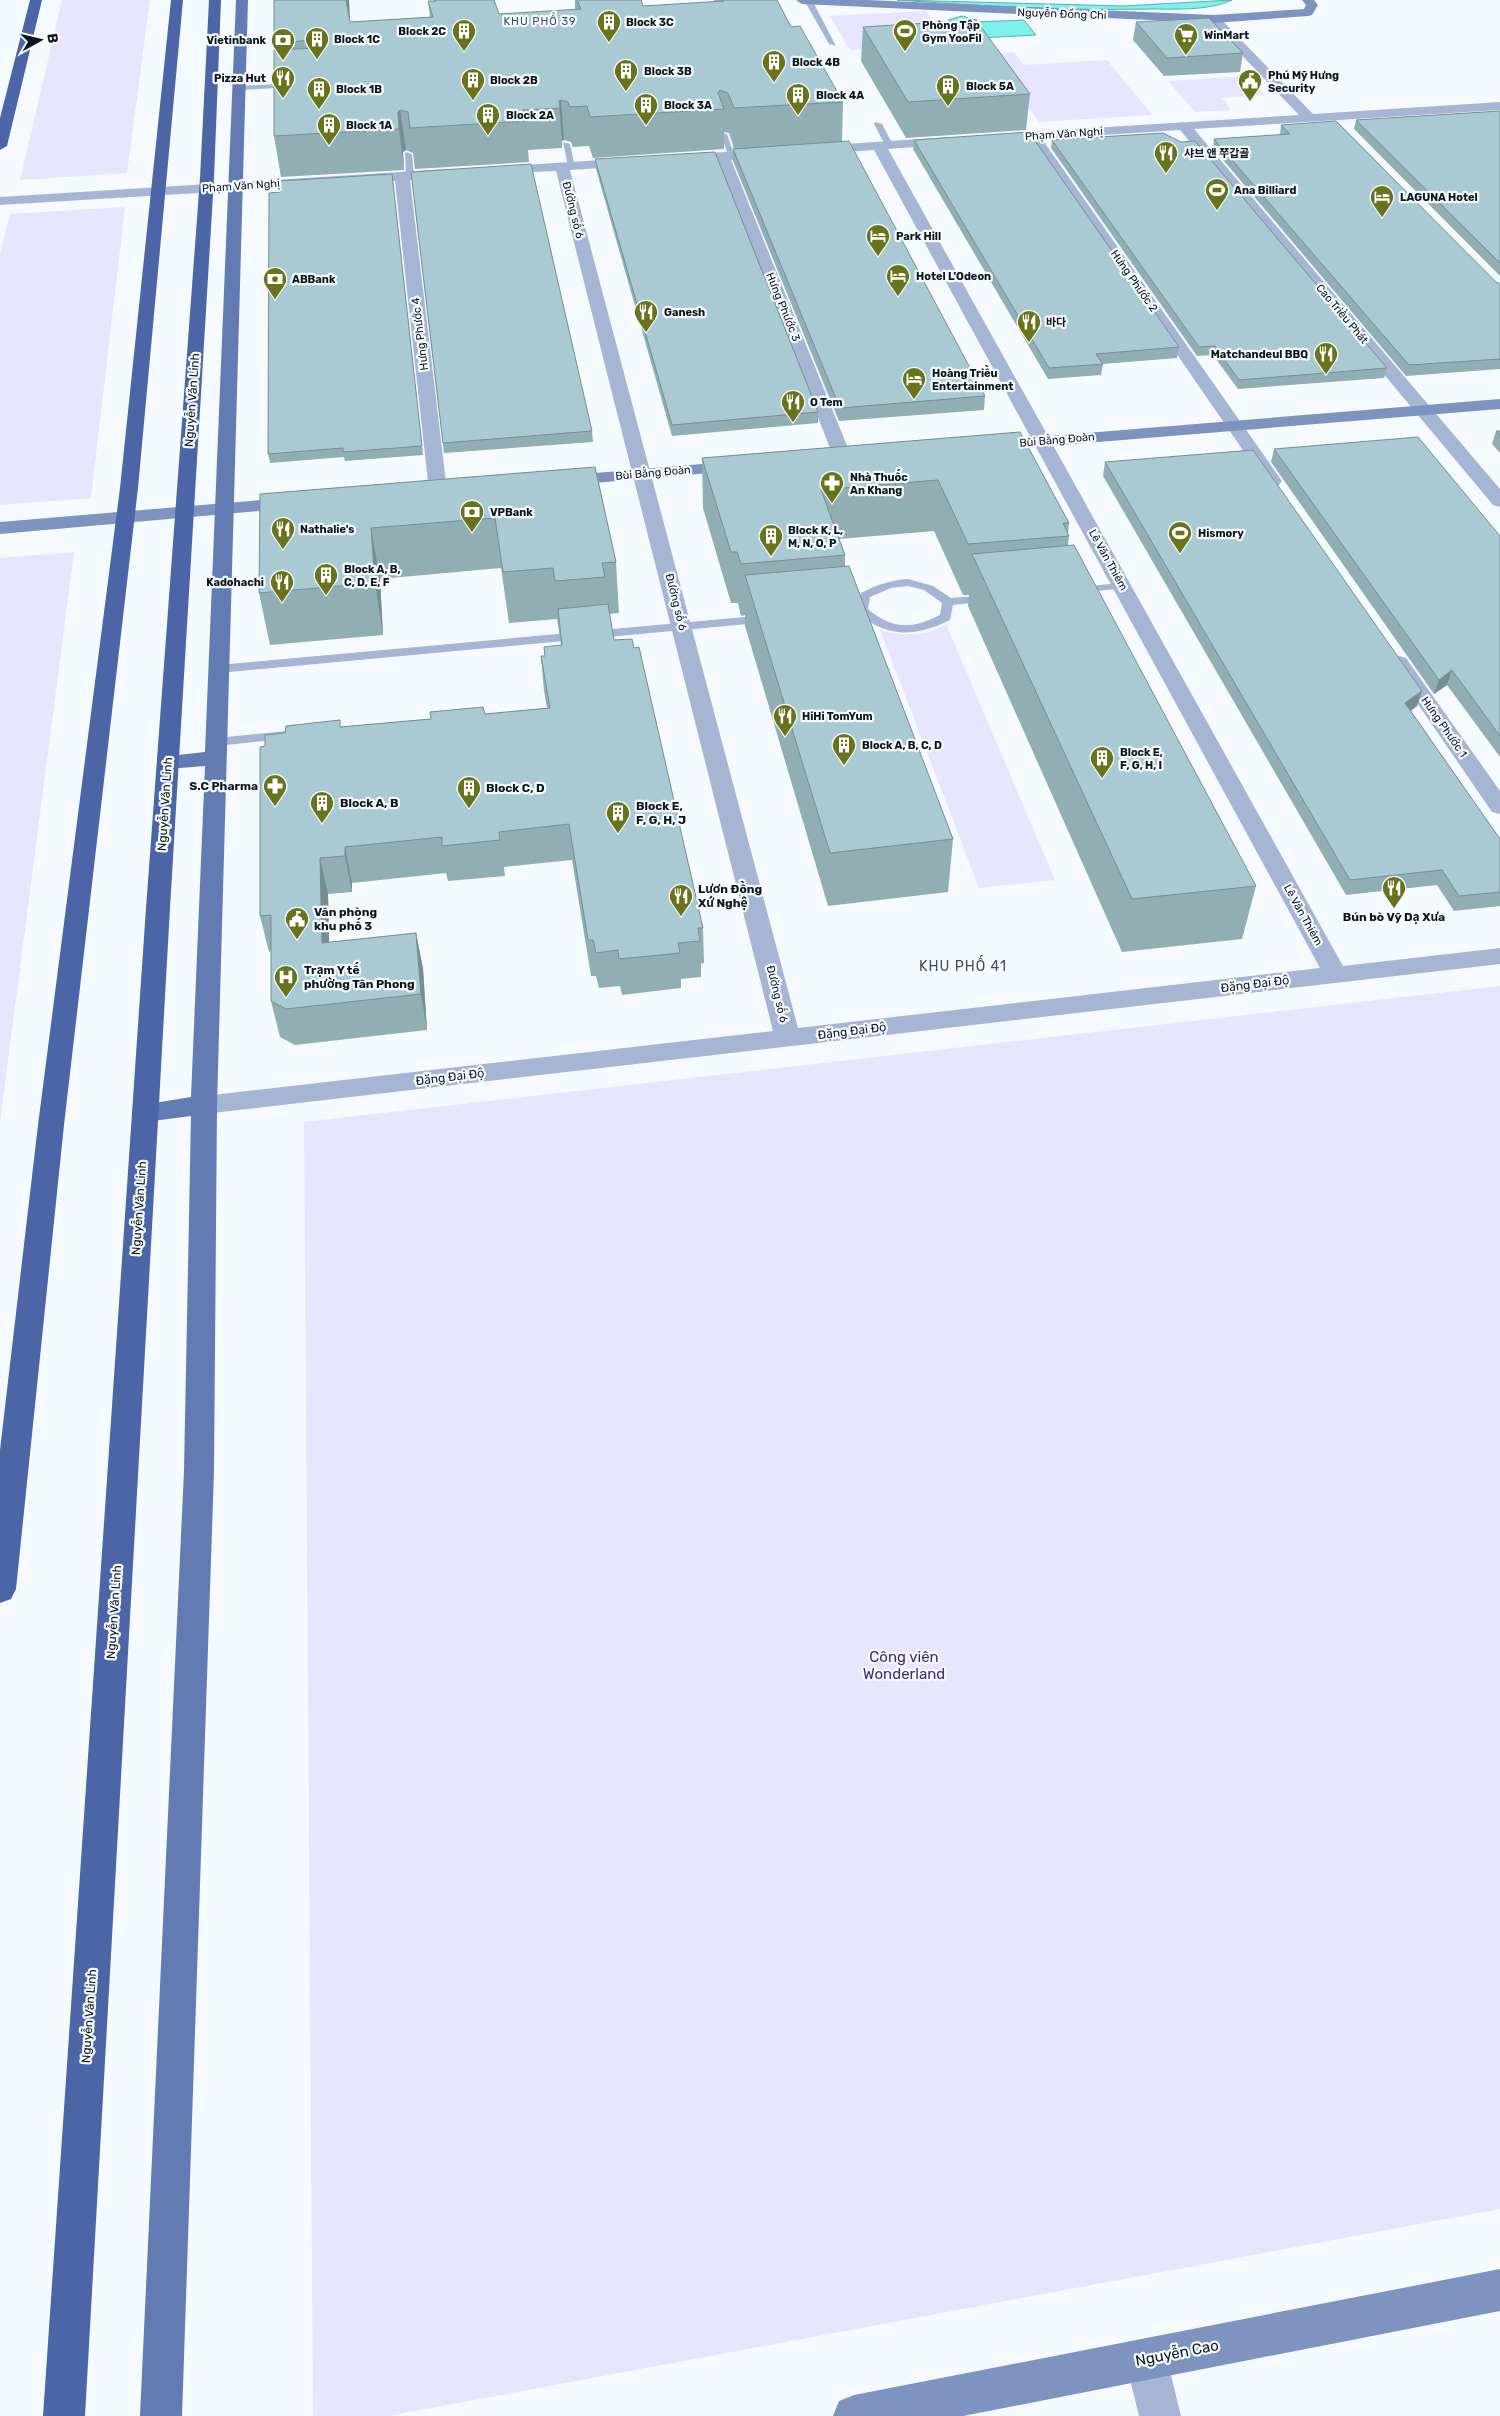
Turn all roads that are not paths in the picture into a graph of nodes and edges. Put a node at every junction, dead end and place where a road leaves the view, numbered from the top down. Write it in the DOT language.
graph roads {
  1 [pos="36,0"];
  2 [pos="177,0"];
  3 [pos="215,0"];
  4 [pos="242,0"];
  5 [pos="802,0"];
  6 [pos="808,0"];
  7 [pos="1308,0"];
  8 [pos="1214,19"];
  9 [pos="833,44"];
  10 [pos="302,84"];
  11 [pos="239,88"];
  12 [pos="1500,106"];
  13 [pos="1476,107"];
  14 [pos="1331,117"];
  15 [pos="1310,118"];
  16 [pos="1488,118"];
  17 [pos="878,124"];
  18 [pos="1184,126"];
  19 [pos="1345,130"];
  20 [pos="723,134"];
  21 [pos="1033,136"];
  22 [pos="985,139"];
  23 [pos="966,140"];
  24 [pos="566,144"];
  25 [pos="884,145"];
  26 [pos="0,146"];
  27 [pos="801,151"];
  28 [pos="781,152"];
  29 [pos="408,154"];
  30 [pos="727,156"];
  31 [pos="665,160"];
  32 [pos="646,161"];
  33 [pos="567,166"];
  34 [pos="477,172"];
  35 [pos="458,173"];
  36 [pos="406,176"];
  37 [pos="236,186"];
  38 [pos="206,188"];
  39 [pos="159,191"];
  40 [pos="0,201"];
  41 [pos="1500,404"];
  42 [pos="1424,410"];
  43 [pos="1235,426"];
  44 [pos="1042,442"];
  45 [pos="972,447"];
  46 [pos="863,456"];
  47 [pos="843,458"];
  48 [pos="824,459"];
  49 [pos="754,465"];
  50 [pos="642,474"];
  51 [pos="542,482"];
  52 [pos="457,489"];
  53 [pos="438,491"];
  54 [pos="418,493"];
  55 [pos="1284,497"];
  56 [pos="1500,501"];
  57 [pos="310,502"];
  58 [pos="225,509"];
  59 [pos="184,513"];
  60 [pos="124,518"];
  61 [pos="0,528"];
  62 [pos="1122,586"];
  63 [pos="1063,592"];
  64 [pos="1007,597"];
  65 [pos="948,602"];
  66 [pos="862,610"];
  67 [pos="840,612"];
  68 [pos="783,617"];
  69 [pos="682,626"];
  70 [pos="1390,648"];
  71 [pos="219,669"];
  72 [pos="304,733"];
  73 [pos="217,750"];
  74 [pos="168,762"];
  75 [pos="1500,807"];
  76 [pos="1500,956"];
  77 [pos="1336,975"];
  78 [pos="788,1038"];
  79 [pos="204,1106"];
  80 [pos="145,1113"];
  81 [pos="0,1589"];
  82 [pos="1500,2290"];
  83 [pos="1146,2359"];
  84 [pos="64,2416"];
  85 [pos="161,2416"];
  86 [pos="854,2416"];
  87 [pos="1160,2416"];
  1 -- 26 [label="highway"];
  2 -- 39 [label="highway"];
  3 -- 38 [label="highway, Nguyễn Văn Linh"];
  4 -- 11 [label="main road"];
  5 -- 6 [label="street, Nguyễn Đổng Chi"];
  6 -- 8 [label="street, Nguyễn Đổng Chi"];
  6 -- 9 [label="lane"];
  7 -- 8 [label="street, Nguyễn Đổng Chi"];
  8 -- 15 [label="street"];
  10 -- 11 [label="lane"];
  11 -- 37 [label="main road"];
  12 -- 13 [label="street, Phạm Văn Nghị"];
  13 -- 14 [label="street, Phạm Văn Nghị"];
  13 -- 16 [label="street"];
  14 -- 15 [label="street, Phạm Văn Nghị"];
  14 -- 19 [label="street"];
  15 -- 18 [label="street, Phạm Văn Nghị"];
  17 -- 25 [label="lane"];
  18 -- 21 [label="street, Phạm Văn Nghị"];
  18 -- 42 [label="street, Cao Triều Phát"];
  20 -- 30 [label="lane"];
  21 -- 22 [label="street, Phạm Văn Nghị"];
  21 -- 43 [label="street, Hưng Phước 2"];
  23 -- 25 [label="street"];
  24 -- 33 [label="lane"];
  25 -- 27 [label="street"];
  25 -- 44 [label="street, Lê Văn Thiêm"];
  28 -- 30 [label="street"];
  29 -- 36 [label="lane"];
  30 -- 31 [label="street"];
  30 -- 47 [label="street, Hưng Phước 3"];
  32 -- 33 [label="street"];
  33 -- 34 [label="street"];
  33 -- 50 [label="street, Đường số 6"];
  35 -- 36 [label="street, Phạm Văn Nghị"];
  36 -- 37 [label="street, Phạm Văn Nghị"];
  36 -- 53 [label="street, Hưng Phước 4"];
  37 -- 38 [label="street, Phạm Văn Nghị"];
  37 -- 58 [label="main road"];
  38 -- 39 [label="street, Phạm Văn Nghị"];
  38 -- 59 [label="highway, Nguyễn Văn Linh"];
  39 -- 40 [label="street, Phạm Văn Nghị"];
  39 -- 60 [label="highway"];
  41 -- 42 [label="street, Bùi Bằng Đoàn"];
  42 -- 43 [label="street, Bùi Bằng Đoàn"];
  42 -- 56 [label="street, Cao Triều Phát"];
  43 -- 44 [label="street, Bùi Bằng Đoàn"];
  43 -- 55 [label="street"];
  44 -- 45 [label="street, Bùi Bằng Đoàn"];
  44 -- 62 [label="street, Lê Văn Thiêm"];
  46 -- 47 [label="street"];
  47 -- 48 [label="street"];
  49 -- 50 [label="street, Bùi Bằng Đoàn"];
  50 -- 51 [label="street, Bùi Bằng Đoàn"];
  50 -- 69 [label="street, Đường số 6"];
  52 -- 53 [label="street"];
  53 -- 54 [label="street"];
  57 -- 58 [label="street"];
  58 -- 59 [label="street"];
  58 -- 71 [label="main road"];
  59 -- 60 [label="street"];
  59 -- 74 [label="highway, Nguyễn Văn Linh"];
  60 -- 61 [label="street"];
  60 -- 81 [label="highway"];
  62 -- 63 [label="lane"];
  62 -- 77 [label="street, Lê Văn Thiêm"];
  64 -- 65 [label="lane"];
  65 -- 66 [label="lane"];
  65 -- 66 [label="lane"];
  66 -- 67 [label="lane"];
  68 -- 69 [label="lane"];
  69 -- 71 [label="lane"];
  69 -- 78 [label="street, Đường số 6"];
  70 -- 75 [label="street, Hưng Phước 1"];
  71 -- 73 [label="main road"];
  72 -- 73 [label="lane"];
  73 -- 74 [label="main road"];
  73 -- 79 [label="main road"];
  74 -- 80 [label="highway, Nguyễn Văn Linh"];
  76 -- 77 [label="street, Đặng Đại Độ"];
  77 -- 78 [label="street, Đặng Đại Độ"];
  78 -- 79 [label="street, Đặng Đại Độ"];
  79 -- 80 [label="main road"];
  79 -- 85 [label="main road"];
  80 -- 84 [label="highway, Nguyễn Văn Linh"];
  82 -- 83 [label="street, Nguyễn Cao"];
  83 -- 86 [label="street, Nguyễn Cao"];
  83 -- 87 [label="street"];
}
